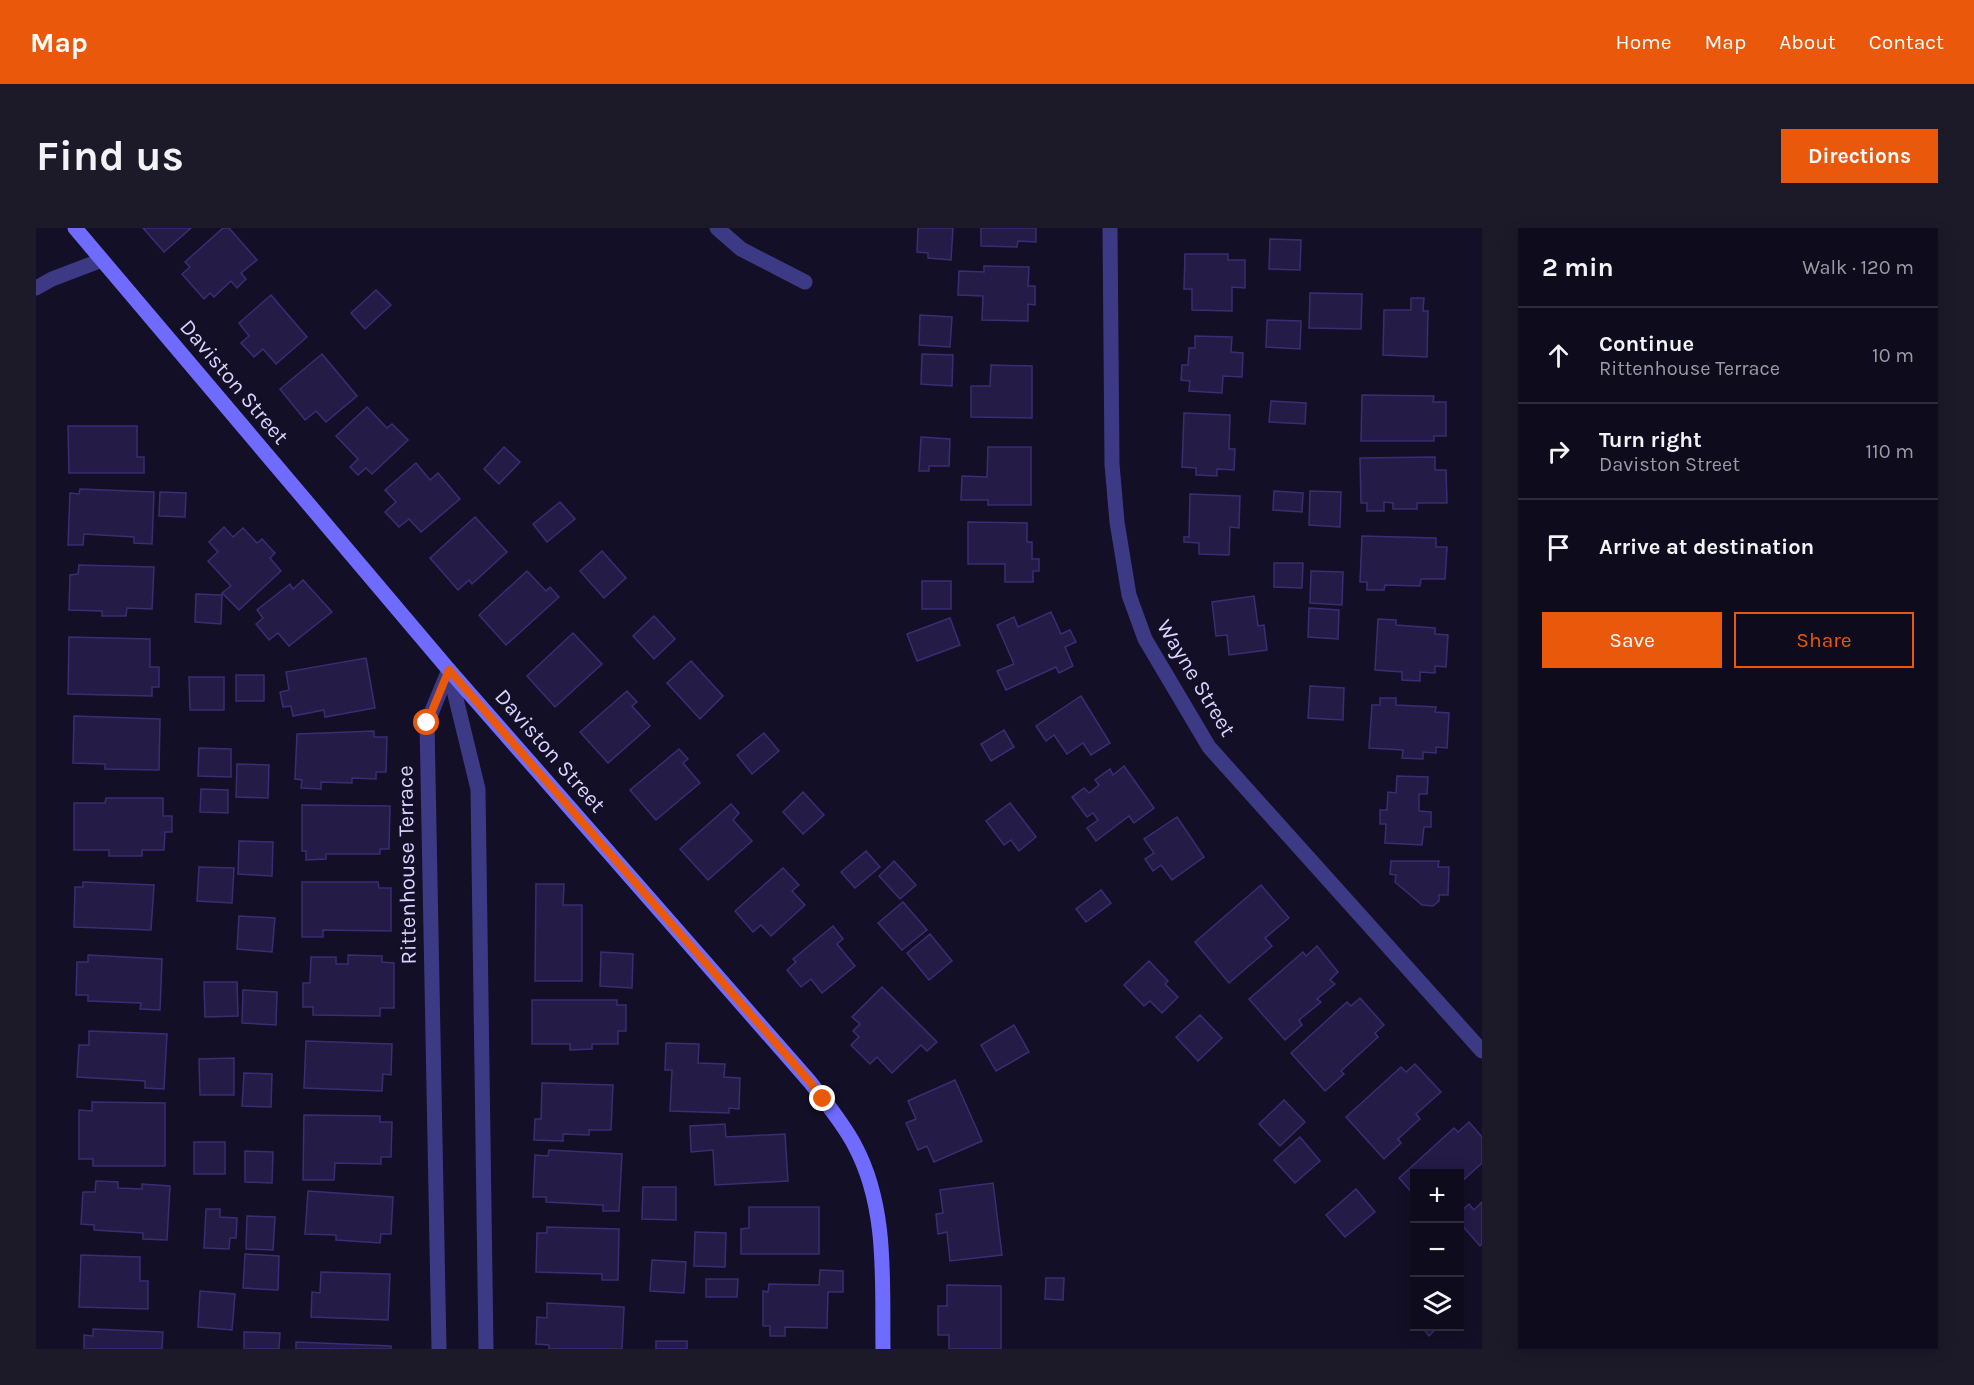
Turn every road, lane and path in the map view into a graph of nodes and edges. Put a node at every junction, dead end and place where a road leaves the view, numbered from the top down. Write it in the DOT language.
graph roads {
  1 [pos="75,228"];
  2 [pos="717,228"];
  3 [pos="1110,228"];
  4 [pos="102,260"];
  5 [pos="805,282"];
  6 [pos="36,288"];
  7 [pos="449,670"];
  8 [pos="1482,1051"];
  9 [pos="439,1349"];
  10 [pos="486,1349"];
  11 [pos="883,1349"];
  1 -- 4 [label="main road, Daviston Street"];
  2 -- 5 [label="street"];
  3 -- 8 [label="street, Wayne Street"];
  4 -- 6 [label="street"];
  4 -- 7 [label="main road, Daviston Street"];
  7 -- 9 [label="street, Rittenhouse Terrace"];
  7 -- 10 [label="street"];
  7 -- 11 [label="main road, Daviston Street"];
}
